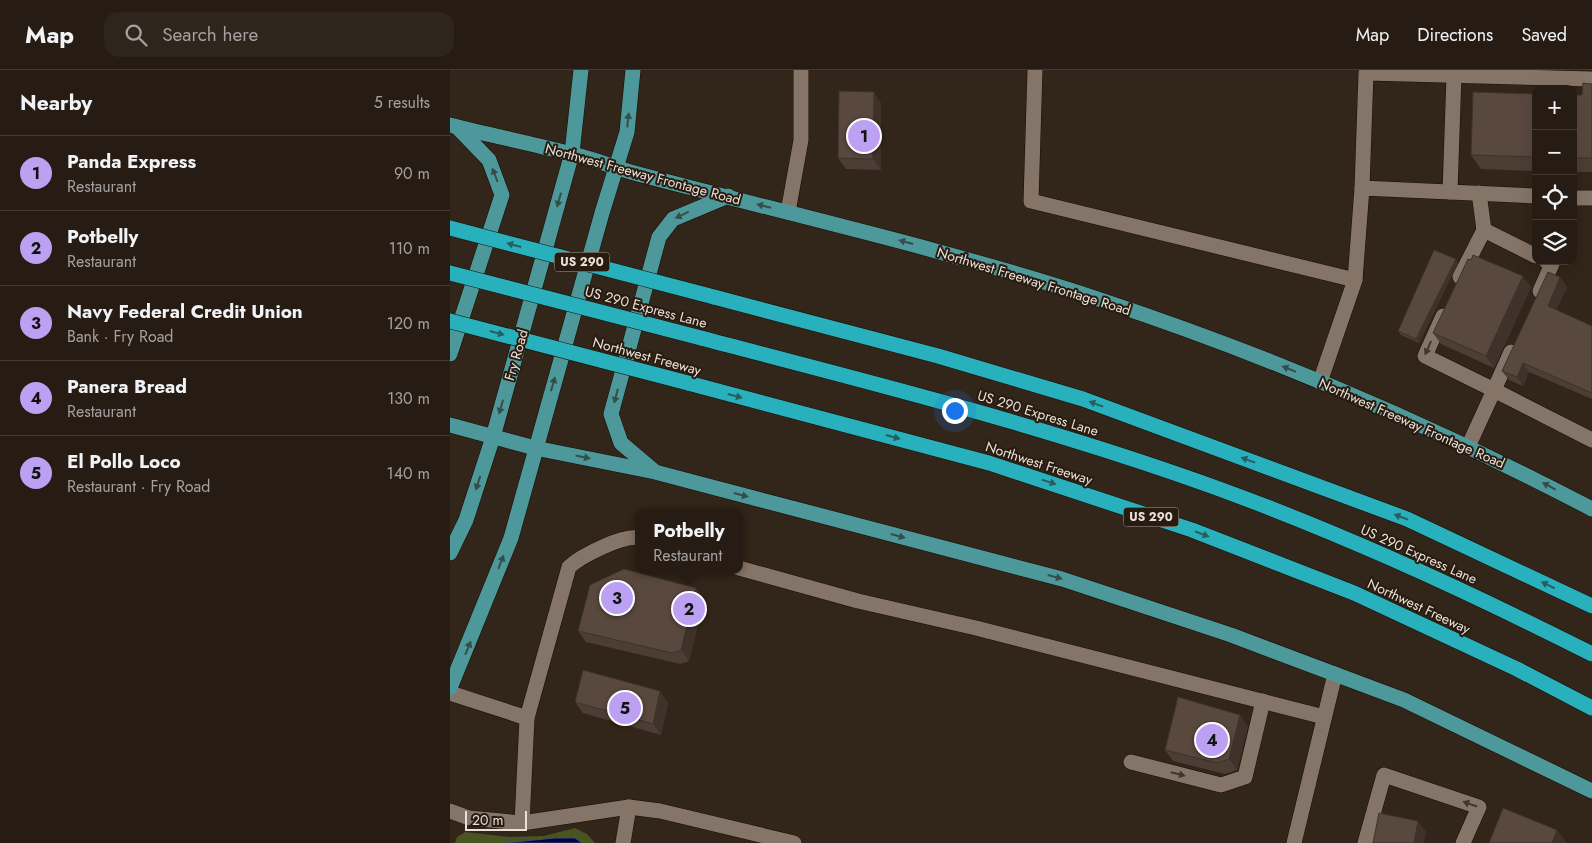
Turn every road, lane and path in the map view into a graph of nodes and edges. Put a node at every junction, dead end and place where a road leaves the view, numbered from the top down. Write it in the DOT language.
graph roads {
  1 [pos="581,70"];
  2 [pos="633,70"];
  3 [pos="801,70"];
  4 [pos="1035,70"];
  5 [pos="1366,71"];
  6 [pos="1454,75"];
  7 [pos="1592,79"];
  8 [pos="453,126"];
  9 [pos="572,154"];
  10 [pos="617,168"];
  11 [pos="1362,188"];
  12 [pos="1450,192"];
  13 [pos="1479,193"];
  14 [pos="728,196"];
  15 [pos="1532,196"];
  16 [pos="1577,198"];
  17 [pos="1592,198"];
  18 [pos="788,212"];
  19 [pos="450,228"];
  20 [pos="1484,230"];
  21 [pos="1532,254"];
  22 [pos="1552,265"];
  23 [pos="450,272"];
  24 [pos="1355,280"];
  25 [pos="1456,287"];
  26 [pos="1536,300"];
  27 [pos="1448,304"];
  28 [pos="450,321"];
  29 [pos="1519,336"];
  30 [pos="450,354"];
  31 [pos="1320,382"];
  32 [pos="1494,390"];
  33 [pos="450,425"];
  34 [pos="493,437"];
  35 [pos="1592,440"];
  36 [pos="1468,447"];
  37 [pos="535,448"];
  38 [pos="655,472"];
  39 [pos="1592,508"];
  40 [pos="635,538"];
  41 [pos="450,553"];
  42 [pos="743,569"];
  43 [pos="1592,606"];
  44 [pos="1592,654"];
  45 [pos="1335,674"];
  46 [pos="450,688"];
  47 [pos="450,693"];
  48 [pos="1263,702"];
  49 [pos="1592,708"];
  50 [pos="1324,717"];
  51 [pos="527,718"];
  52 [pos="1131,762"];
  53 [pos="1592,791"];
  54 [pos="629,807"];
  55 [pos="450,811"];
  56 [pos="522,823"];
  57 [pos="623,843"];
  58 [pos="794,843"];
  59 [pos="1294,843"];
  60 [pos="1365,843"];
  61 [pos="1463,843"];
  1 -- 9 [label="main road, Fry Road"];
  10 -- 2 [label="main road, one-way"];
  3 -- 18 [label="lane"];
  4 -- 24 [label="lane"];
  5 -- 6 [label="lane"];
  5 -- 11 [label="lane"];
  6 -- 7 [label="lane"];
  6 -- 12 [label="lane"];
  8 -- 9 [label="main road, Northwest Freeway Frontage Road"];
  30 -- 8 [label="main road, one-way"];
  9 -- 10 [label="main road, Northwest Freeway Frontage Road"];
  9 -- 34 [label="main road, Fry Road, one-way"];
  10 -- 14 [label="main road, Northwest Freeway Frontage Road"];
  37 -- 10 [label="main road, one-way"];
  11 -- 12 [label="lane"];
  11 -- 24 [label="lane"];
  12 -- 13 [label="lane"];
  13 -- 15 [label="lane"];
  13 -- 20 [label="lane"];
  18 -- 14 [label="main road, Northwest Freeway Frontage Road, one-way"];
  14 -- 38 [label="main road, one-way"];
  16 -- 17 [label="lane"];
  31 -- 18 [label="main road, Northwest Freeway Frontage Road, one-way"];
  43 -- 19 [label="highway, US 290, one-way, bridge"];
  20 -- 21 [label="lane"];
  20 -- 25 [label="lane"];
  22 -- 26 [label="lane"];
  23 -- 44 [label="highway, US 290 Express Lane, bridge"];
  24 -- 31 [label="lane"];
  27 -- 32 [label="lane, one-way"];
  28 -- 49 [label="highway, Northwest Freeway / US 290, one-way, bridge"];
  29 -- 32 [label="lane"];
  31 -- 36 [label="main road, Northwest Freeway Frontage Road"];
  32 -- 35 [label="lane"];
  32 -- 36 [label="lane"];
  33 -- 34 [label="main road"];
  34 -- 37 [label="main road"];
  34 -- 41 [label="main road, Fry Road, one-way"];
  39 -- 36 [label="main road, Northwest Freeway Frontage Road, one-way"];
  37 -- 38 [label="main road, one-way"];
  46 -- 37 [label="main road, one-way"];
  38 -- 45 [label="main road, one-way"];
  40 -- 51 [label="lane"];
  42 -- 48 [label="lane"];
  45 -- 50 [label="lane"];
  45 -- 53 [label="main road"];
  47 -- 51 [label="lane"];
  48 -- 50 [label="lane"];
  52 -- 48 [label="lane, one-way"];
  50 -- 59 [label="lane"];
  51 -- 56 [label="lane"];
  54 -- 56 [label="lane"];
  54 -- 57 [label="lane"];
  54 -- 58 [label="lane"];
  55 -- 56 [label="lane"];
  61 -- 60 [label="lane, one-way"];
}
